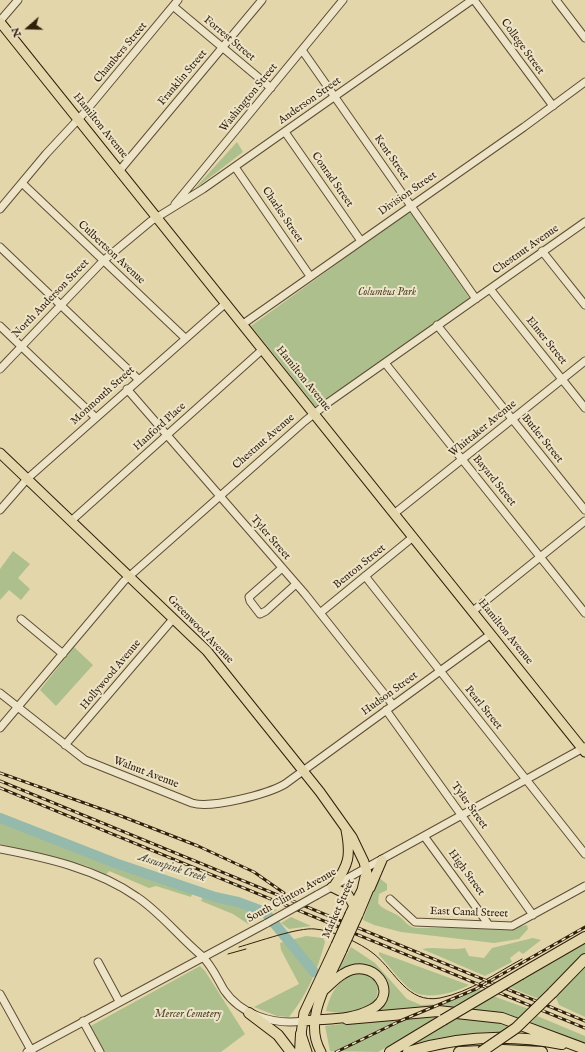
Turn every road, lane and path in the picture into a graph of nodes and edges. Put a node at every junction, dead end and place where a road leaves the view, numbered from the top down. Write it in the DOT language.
graph roads {
  1 [pos="18,0"];
  2 [pos="178,0"];
  3 [pos="262,0"];
  4 [pos="343,0"];
  5 [pos="473,0"];
  6 [pos="556,0"];
  7 [pos="173,6"];
  8 [pos="0,21"];
  9 [pos="585,38"];
  10 [pos="223,47"];
  11 [pos="302,50"];
  12 [pos="585,82"];
  13 [pos="271,88"];
  14 [pos="335,96"];
  15 [pos="553,106"];
  16 [pos="79,119"];
  17 [pos="285,132"];
  18 [pos="235,167"];
  19 [pos="120,170"];
  20 [pos="22,182"];
  21 [pos="411,206"];
  22 [pos="0,209"];
  23 [pos="171,209"];
  24 [pos="158,218"];
  25 [pos="585,222"];
  26 [pos="361,241"];
  27 [pos="0,247"];
  28 [pos="542,252"];
  29 [pos="103,261"];
  30 [pos="310,276"];
  31 [pos="490,289"];
  32 [pos="476,299"];
  33 [pos="226,303"];
  34 [pos="61,305"];
  35 [pos="585,305"];
  36 [pos="243,324"];
  37 [pos="0,326"];
  38 [pos="438,326"];
  39 [pos="185,338"];
  40 [pos="21,346"];
  41 [pos="263,349"];
  42 [pos="585,361"];
  43 [pos="385,363"];
  44 [pos="0,369"];
  45 [pos="138,379"];
  46 [pos="562,379"];
  47 [pos="126,390"];
  48 [pos="585,408"];
  49 [pos="315,413"];
  50 [pos="95,417"];
  51 [pos="512,420"];
  52 [pos="166,435"];
  53 [pos="0,453"];
  54 [pos="462,460"];
  55 [pos="27,479"];
  56 [pos="219,496"];
  57 [pos="0,510"];
  58 [pos="585,510"];
  59 [pos="395,513"];
  60 [pos="71,521"];
  61 [pos="585,521"];
  62 [pos="413,537"];
  63 [pos="540,557"];
  64 [pos="282,568"];
  65 [pos="365,576"];
  66 [pos="128,577"];
  67 [pos="296,584"];
  68 [pos="472,611"];
  69 [pos="320,613"];
  70 [pos="585,613"];
  71 [pos="21,619"];
  72 [pos="173,619"];
  73 [pos="491,634"];
  74 [pos="63,654"];
  75 [pos="439,672"];
  76 [pos="0,693"];
  77 [pos="393,705"];
  78 [pos="17,707"];
  79 [pos="386,710"];
  80 [pos="0,728"];
  81 [pos="65,745"];
  82 [pos="584,750"];
  83 [pos="301,772"];
  84 [pos="526,780"];
  85 [pos="462,815"];
  86 [pos="346,829"];
  87 [pos="424,836"];
  88 [pos="0,849"];
  89 [pos="585,854"];
  90 [pos="382,860"];
  91 [pos="366,868"];
  92 [pos="333,886"];
  93 [pos="585,886"];
  94 [pos="368,891"];
  95 [pos="390,899"];
  96 [pos="354,912"];
  97 [pos="533,915"];
  98 [pos="489,925"];
  99 [pos="585,937"];
  100 [pos="339,947"];
  101 [pos="202,956"];
  102 [pos="585,959"];
  103 [pos="98,962"];
  104 [pos="324,990"];
  105 [pos="0,994"];
  106 [pos="119,1001"];
  107 [pos="249,1013"];
  108 [pos="348,1018"];
  109 [pos="314,1020"];
  110 [pos="83,1021"];
  111 [pos="303,1021"];
  112 [pos="301,1034"];
  113 [pos="585,1049"];
  114 [pos="30,1051"];
  115 [pos="100,1052"];
  116 [pos="291,1052"];
  117 [pos="300,1052"];
  118 [pos="307,1052"];
  119 [pos="321,1052"];
  120 [pos="390,1052"];
  121 [pos="408,1052"];
  122 [pos="459,1052"];
  123 [pos="481,1052"];
  124 [pos="542,1052"];
  1 -- 8 [label="street"];
  2 -- 7 [label="street, Chambers Street"];
  3 -- 10 [label="street, Franklin Street"];
  4 -- 11 [label="street, Washington Street"];
  5 -- 14 [label="street, Anderson Street"];
  5 -- 15 [label="street, College Street"];
  6 -- 9 [label="street"];
  7 -- 10 [label="street, Forrest Street"];
  7 -- 16 [label="street, Chambers Street"];
  8 -- 16 [label="main road, Hamilton Avenue"];
  10 -- 13 [label="street, Forrest Street"];
  10 -- 19 [label="street, Franklin Street"];
  11 -- 13 [label="street, Washington Street"];
  11 -- 14 [label="street, Kent Street"];
  12 -- 15 [label="street, Division Street"];
  13 -- 23 [label="street, Washington Street"];
  14 -- 17 [label="street, Anderson Street"];
  14 -- 21 [label="street, Kent Street"];
  15 -- 21 [label="street, Division Street"];
  16 -- 19 [label="main road, Hamilton Avenue"];
  16 -- 20 [label="street, Chambers Street"];
  17 -- 18 [label="street, Anderson Street"];
  17 -- 26 [label="street, Conrad Street"];
  18 -- 23 [label="street, Anderson Street"];
  18 -- 30 [label="street, Charles Street"];
  19 -- 24 [label="main road, Hamilton Avenue"];
  20 -- 22 [label="street, Chambers Street"];
  20 -- 29 [label="street, Culbertson Avenue"];
  21 -- 26 [label="street, Division Street"];
  21 -- 32 [label="street, Kent Street"];
  23 -- 24 [label="street, Anderson Street"];
  24 -- 29 [label="street, North Anderson Street"];
  24 -- 33 [label="main road, Hamilton Avenue"];
  25 -- 28 [label="street, Chestnut Avenue"];
  26 -- 30 [label="street, Division Street"];
  27 -- 34 [label="street"];
  28 -- 31 [label="street, Chestnut Avenue"];
  28 -- 35 [label="street"];
  29 -- 34 [label="street, North Anderson Street"];
  29 -- 39 [label="street, Culbertson Avenue"];
  30 -- 36 [label="street, Division Street"];
  31 -- 32 [label="street, Chestnut Avenue"];
  31 -- 46 [label="street, Elmer Street"];
  32 -- 38 [label="street, Chestnut Avenue"];
  33 -- 36 [label="main road, Hamilton Avenue"];
  33 -- 39 [label="street, Monmouth Street"];
  34 -- 40 [label="street, North Anderson Street"];
  34 -- 45 [label="street"];
  36 -- 41 [label="main road, Hamilton Avenue"];
  37 -- 40 [label="street"];
  38 -- 43 [label="street, Chestnut Avenue"];
  38 -- 51 [label="street, Butler Street"];
  39 -- 45 [label="street, Monmouth Street"];
  40 -- 44 [label="street, North Anderson Street"];
  40 -- 50 [label="street"];
  41 -- 49 [label="main road, Hamilton Avenue"];
  41 -- 52 [label="street, Hanford Place"];
  42 -- 46 [label="street, Whittaker Avenue"];
  43 -- 49 [label="street, Chestnut Avenue"];
  43 -- 54 [label="street, Bayard Street"];
  45 -- 47 [label="street, Monmouth Street"];
  46 -- 48 [label="street, Elmer Street"];
  46 -- 51 [label="street, Whittaker Avenue"];
  47 -- 50 [label="street, Monmouth Street"];
  47 -- 52 [label="street, Tyler Street"];
  49 -- 56 [label="street, Chestnut Avenue"];
  49 -- 59 [label="main road, Hamilton Avenue"];
  50 -- 55 [label="street, Monmouth Street"];
  51 -- 54 [label="street, Whittaker Avenue"];
  51 -- 58 [label="street, Butler Street"];
  52 -- 56 [label="street, Tyler Street"];
  52 -- 60 [label="street, Hanford Place"];
  53 -- 55 [label="main road, Greenwood Avenue"];
  54 -- 59 [label="street, Whittaker Avenue"];
  54 -- 63 [label="street, Bayard Street"];
  55 -- 57 [label="street, Monmouth Street"];
  55 -- 60 [label="main road, Greenwood Avenue"];
  56 -- 64 [label="street, Tyler Street"];
  56 -- 66 [label="street, Chestnut Avenue"];
  59 -- 62 [label="main road, Hamilton Avenue"];
  60 -- 66 [label="main road, Greenwood Avenue"];
  61 -- 63 [label="street"];
  62 -- 65 [label="street, Benton Street"];
  62 -- 68 [label="main road, Hamilton Avenue"];
  63 -- 68 [label="street"];
  63 -- 70 [label="street, Bayard Street"];
  64 -- 67 [label="street, Tyler Street"];
  64 -- 67 [label="street"];
  65 -- 69 [label="street, Benton Street"];
  65 -- 75 [label="street, Pearl Street"];
  66 -- 72 [label="main road, Greenwood Avenue"];
  66 -- 74 [label="street, Chestnut Avenue"];
  67 -- 69 [label="street, Tyler Street"];
  68 -- 73 [label="main road, Hamilton Avenue"];
  69 -- 77 [label="street, Tyler Street"];
  71 -- 74 [label="street"];
  72 -- 81 [label="street, Hollywood Avenue"];
  72 -- 83 [label="main road, Greenwood Avenue"];
  73 -- 75 [label="street, Hudson Street"];
  73 -- 82 [label="main road, Hamilton Avenue"];
  74 -- 78 [label="street, Chestnut Avenue"];
  75 -- 77 [label="street, Hudson Street"];
  75 -- 84 [label="street, Pearl Street"];
  76 -- 78 [label="street, Walnut Avenue"];
  77 -- 79 [label="street, Hudson Street"];
  78 -- 80 [label="street, Chestnut Avenue"];
  78 -- 81 [label="street, Walnut Avenue"];
  79 -- 83 [label="street, Hudson Street"];
  79 -- 85 [label="street, Tyler Street"];
  81 -- 83 [label="street, Walnut Avenue"];
  82 -- 84 [label="street, South Clinton Avenue"];
  83 -- 86 [label="main road, Greenwood Avenue"];
  84 -- 85 [label="street, South Clinton Avenue"];
  84 -- 89 [label="street, Pearl Street"];
  85 -- 87 [label="street, South Clinton Avenue"];
  85 -- 97 [label="street, Tyler Street"];
  86 -- 91 [label="main road, Greenwood Avenue"];
  86 -- 92 [label="main road"];
  87 -- 90 [label="street, South Clinton Avenue"];
  87 -- 98 [label="street, High Street"];
  88 -- 101 [label="street"];
  90 -- 91 [label="street, South Clinton Avenue"];
  90 -- 94 [label="main road"];
  91 -- 92 [label="street, South Clinton Avenue"];
  91 -- 94 [label="main road, Market Street"];
  91 -- 96 [label="main road, Market Street"];
  92 -- 96 [label="main road"];
  92 -- 101 [label="street, South Clinton Avenue, bridge"];
  93 -- 97 [label="street, East Canal Street"];
  94 -- 96 [label="main road, Market Street"];
  95 -- 98 [label="street, East Canal Street"];
  96 -- 100 [label="main road, Market Street, bridge"];
  97 -- 98 [label="street, East Canal Street"];
  99 -- 120 [label="highway, bridge"];
  100 -- 104 [label="main road, Market Street"];
  100 -- 111 [label="main road, Market Street"];
  101 -- 106 [label="street, South Clinton Avenue"];
  101 -- 107 [label="street"];
  102 -- 123 [label="highway, bridge"];
  103 -- 106 [label="street"];
  104 -- 108 [label="main road"];
  104 -- 109 [label="main road, Market Street"];
  105 -- 114 [label="street"];
  106 -- 110 [label="street, South Clinton Avenue"];
  107 -- 111 [label="street"];
  107 -- 116 [label="highway"];
  108 -- 109 [label="main road"];
  108 -- 113 [label="highway"];
  109 -- 111 [label="main road"];
  109 -- 119 [label="main road, Market Street"];
  110 -- 114 [label="street, South Clinton Avenue"];
  110 -- 115 [label="street"];
  111 -- 112 [label="main road, Market Street"];
  112 -- 117 [label="highway"];
  112 -- 118 [label="main road, Market Street"];
  113 -- 121 [label="highway"];
  122 -- 124 [label="highway"];
}
